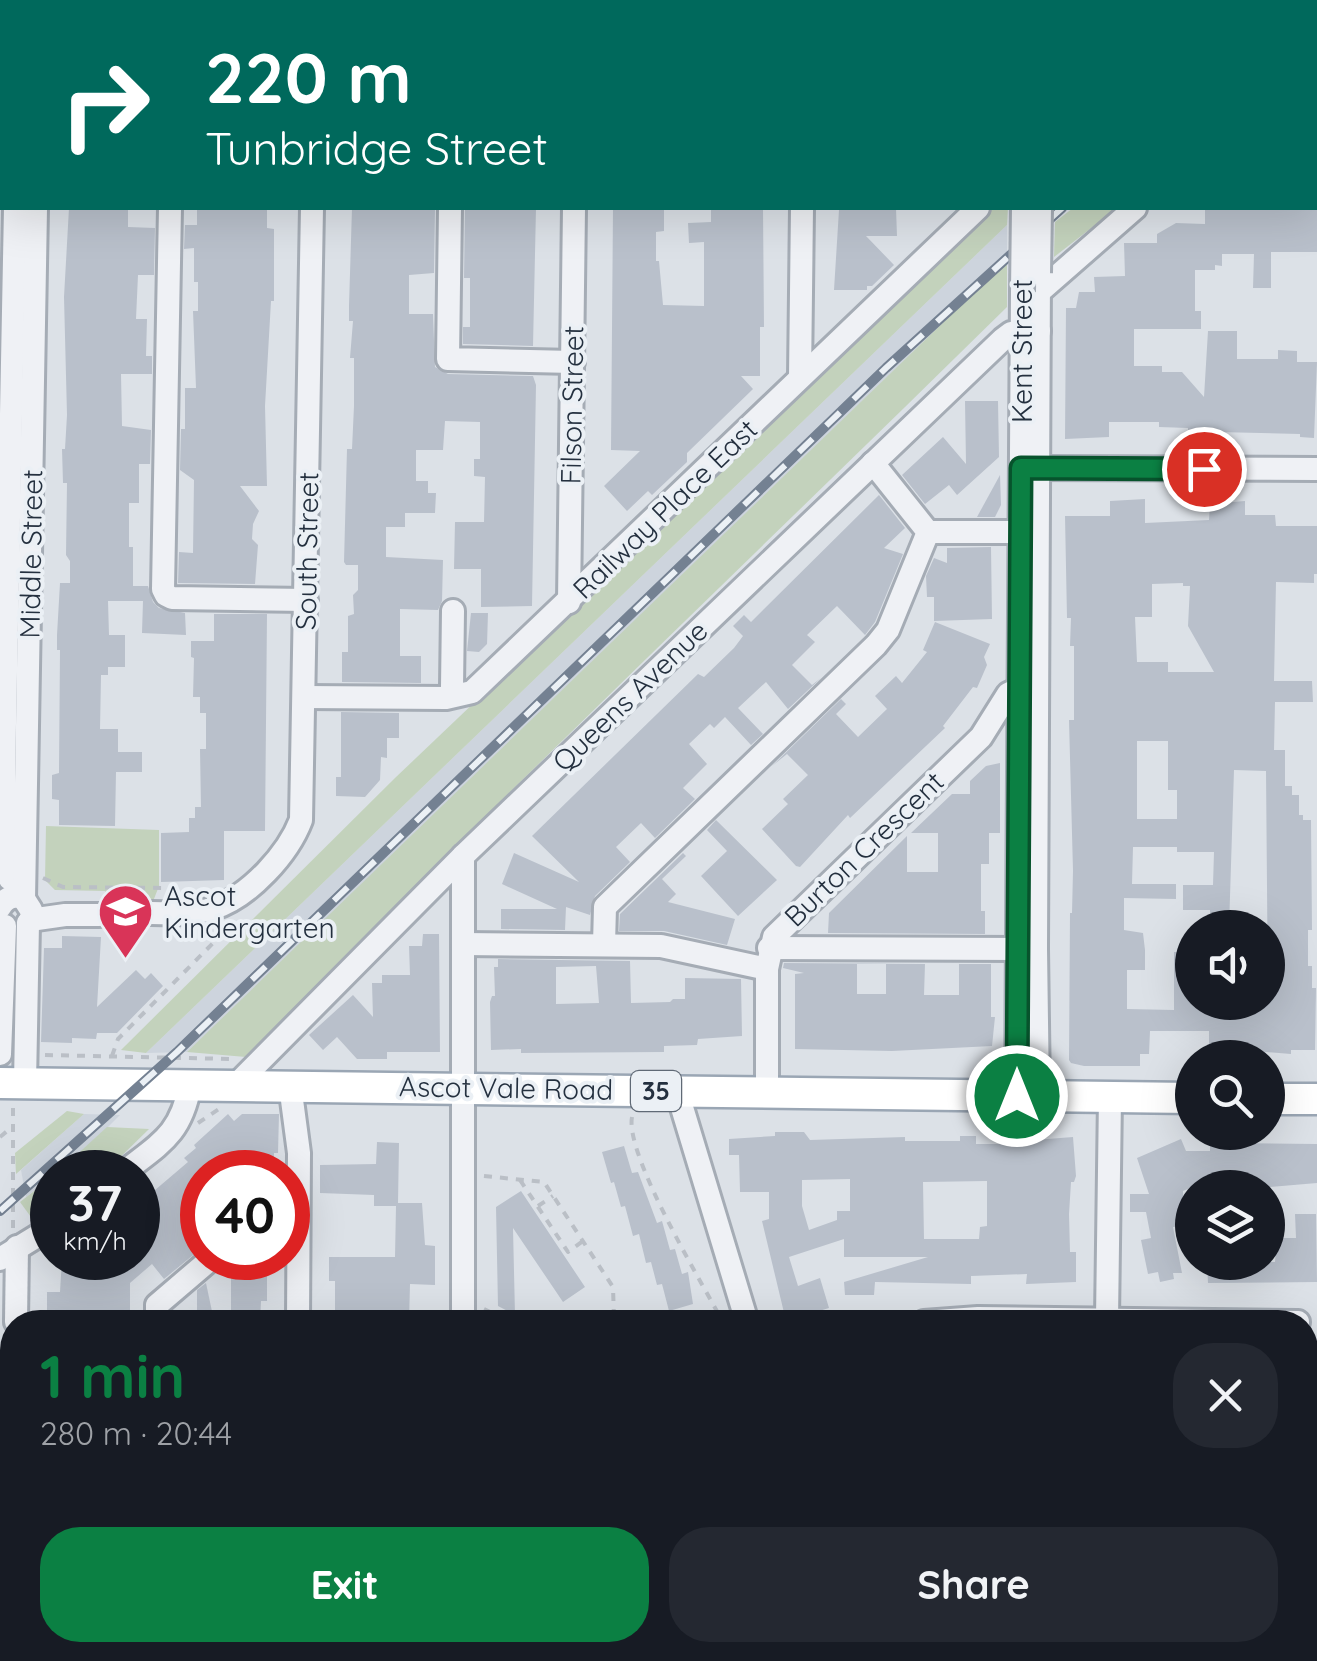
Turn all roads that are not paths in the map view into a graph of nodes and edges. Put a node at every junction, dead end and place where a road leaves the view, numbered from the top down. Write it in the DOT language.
graph roads {
  1 [pos="26,210"];
  2 [pos="170,210"];
  3 [pos="312,210"];
  4 [pos="450,210"];
  5 [pos="574,210"];
  6 [pos="802,210"];
  7 [pos="976,210"];
  8 [pos="1023,210"];
  9 [pos="1040,210"];
  10 [pos="1132,210"];
  11 [pos="1033,286"];
  12 [pos="1030,332"];
  13 [pos="573,362"];
  14 [pos="800,377"];
  15 [pos="873,463"];
  16 [pos="1030,468"];
  17 [pos="1317,470"];
  18 [pos="928,532"];
  19 [pos="1021,532"];
  20 [pos="306,600"];
  21 [pos="569,602"];
  22 [pos="453,611"];
  23 [pos="1029,684"];
  24 [pos="452,687"];
  25 [pos="305,697"];
  26 [pos="1028,729"];
  27 [pos="981,737"];
  28 [pos="463,856"];
  29 [pos="11,912"];
  30 [pos="141,914"];
  31 [pos="99,915"];
  32 [pos="464,944"];
  33 [pos="604,944"];
  34 [pos="1027,949"];
  35 [pos="768,958"];
  36 [pos="14,995"];
  37 [pos="0,1054"];
  38 [pos="0,1062"];
  39 [pos="238,1072"];
  40 [pos="190,1084"];
  41 [pos="299,1086"];
  42 [pos="464,1088"];
  43 [pos="10,1089"];
  44 [pos="676,1091"];
  45 [pos="767,1092"];
  46 [pos="1028,1095"];
  47 [pos="1110,1097"];
  48 [pos="1175,1098"];
  49 [pos="1285,1099"];
  50 [pos="1317,1100"];
  51 [pos="151,1150"];
  52 [pos="299,1150"];
  53 [pos="30,1240"];
  54 [pos="8,1253"];
  55 [pos="186,1280"];
  56 [pos="297,1280"];
  57 [pos="15,1310"];
  58 [pos="156,1310"];
  59 [pos="298,1310"];
  60 [pos="464,1310"];
  61 [pos="743,1310"];
  62 [pos="1108,1310"];
  1 -- 29 [label="street, Middle Street"];
  2 -- 20 [label="street"];
  3 -- 20 [label="street, South Street"];
  4 -- 13 [label="street"];
  5 -- 13 [label="street, Filson Street"];
  6 -- 14 [label="street"];
  7 -- 14 [label="street, Railway Place East"];
  8 -- 11 [label="street, Kent Street, bridge"];
  9 -- 11 [label="street, Kent Street, bridge"];
  10 -- 11 [label="street"];
  11 -- 12 [label="street, Kent Street"];
  12 -- 15 [label="street, Queens Avenue"];
  12 -- 16 [label="street, Kent Street"];
  13 -- 21 [label="street, Filson Street"];
  14 -- 21 [label="street, Railway Place East"];
  15 -- 18 [label="street"];
  15 -- 28 [label="street, Queens Avenue"];
  16 -- 17 [label="street"];
  16 -- 19 [label="street, Kent Street"];
  16 -- 23 [label="street, Kent Street"];
  18 -- 19 [label="street"];
  18 -- 33 [label="street"];
  19 -- 23 [label="street, Kent Street"];
  20 -- 25 [label="street, South Street"];
  21 -- 25 [label="street, Railway Place East"];
  22 -- 24 [label="street"];
  23 -- 26 [label="street, Kent Street"];
  23 -- 27 [label="street, Burton Crescent"];
  25 -- 30 [label="street, South Street"];
  26 -- 27 [label="street"];
  26 -- 34 [label="street, Kent Street"];
  27 -- 35 [label="street, Burton Crescent"];
  28 -- 32 [label="street"];
  28 -- 39 [label="street, Queens Avenue"];
  29 -- 31 [label="street"];
  29 -- 36 [label="street, Middle Street"];
  32 -- 33 [label="street"];
  32 -- 42 [label="street"];
  33 -- 35 [label="street"];
  34 -- 35 [label="street"];
  34 -- 46 [label="street, Kent Street"];
  35 -- 45 [label="street"];
  36 -- 37 [label="street, Middle Street"];
  36 -- 43 [label="street, Middle Street"];
  38 -- 43 [label="street"];
  39 -- 40 [label="main road, Ascot Vale Road / 35"];
  39 -- 41 [label="main road, Ascot Vale Road / 35"];
  40 -- 43 [label="main road, Ascot Vale Road / 35"];
  40 -- 51 [label="street"];
  41 -- 42 [label="main road, Ascot Vale Road / 35"];
  41 -- 52 [label="street"];
  42 -- 44 [label="main road, Ascot Vale Road / 35"];
  42 -- 60 [label="street"];
  44 -- 45 [label="main road, Ascot Vale Road / 35"];
  44 -- 61 [label="street"];
  45 -- 46 [label="main road, Ascot Vale Road / 35"];
  46 -- 47 [label="main road, Ascot Vale Road / 35"];
  47 -- 48 [label="main road, Ascot Vale Road / 35"];
  47 -- 62 [label="street"];
  49 -- 50 [label="main road"];
  53 -- 54 [label="street"];
  54 -- 57 [label="street"];
  55 -- 58 [label="street"];
  56 -- 59 [label="street"];
}
